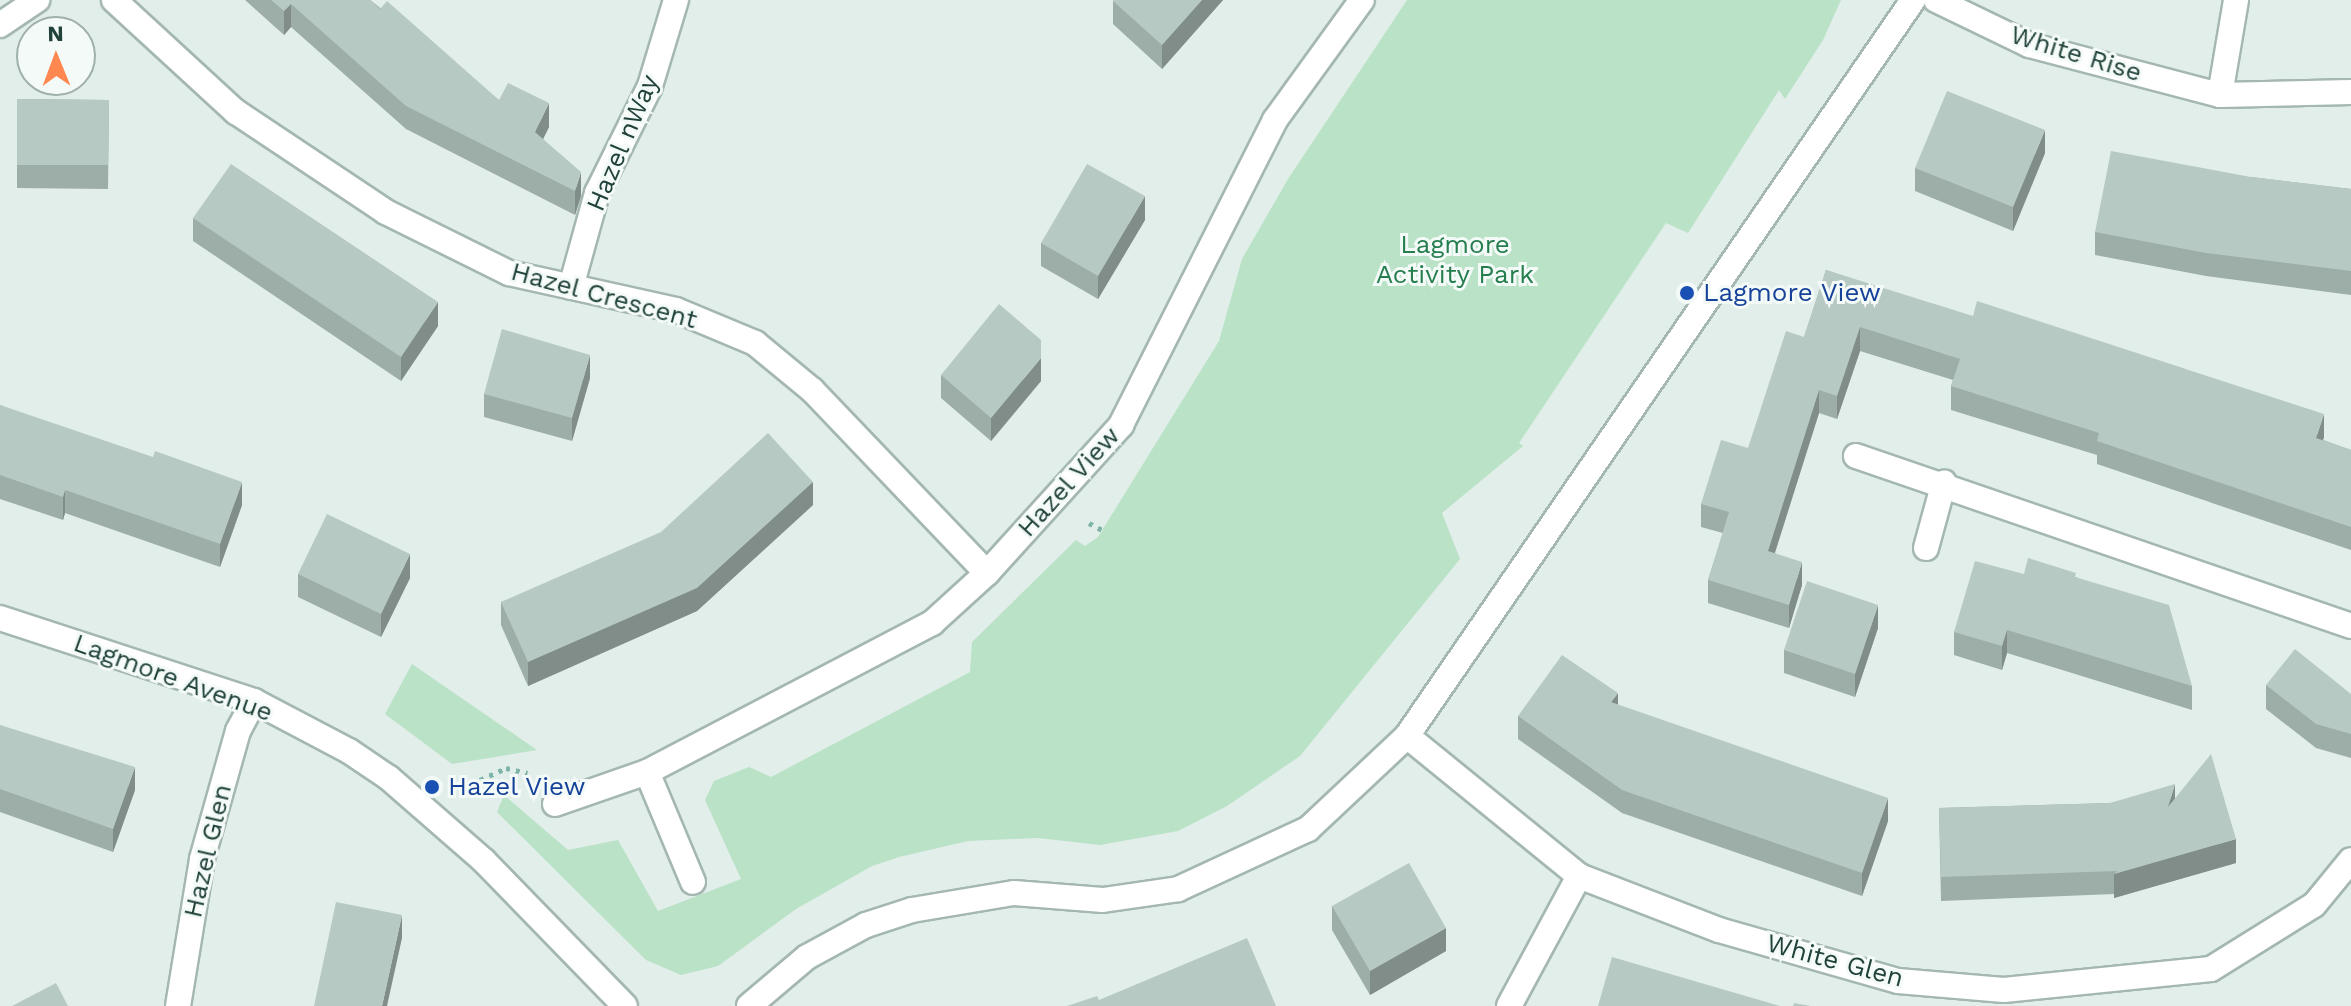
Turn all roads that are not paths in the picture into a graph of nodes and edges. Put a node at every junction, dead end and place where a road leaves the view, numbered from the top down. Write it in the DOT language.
graph roads {
  1 [pos="37,0"];
  2 [pos="114,0"];
  3 [pos="676,0"];
  4 [pos="1362,0"];
  5 [pos="1913,0"];
  6 [pos="1936,0"];
  7 [pos="2236,0"];
  8 [pos="0,25"];
  9 [pos="2351,92"];
  10 [pos="2220,95"];
  11 [pos="571,287"];
  12 [pos="1856,456"];
  13 [pos="1944,482"];
  14 [pos="1926,548"];
  15 [pos="987,573"];
  16 [pos="0,618"];
  17 [pos="2351,626"];
  18 [pos="254,701"];
  19 [pos="1407,736"];
  20 [pos="647,772"];
  21 [pos="555,804"];
  22 [pos="2351,860"];
  23 [pos="1579,876"];
  24 [pos="693,882"];
  25 [pos="178,1006"];
  26 [pos="625,1006"];
  27 [pos="749,1006"];
  28 [pos="1509,1006"];
  1 -- 8 [label="street"];
  2 -- 11 [label="street, Hazel Crescent"];
  3 -- 11 [label="street, Hazel nWay"];
  4 -- 15 [label="street, Hazel View"];
  5 -- 19 [label="street"];
  6 -- 10 [label="street, White Rise"];
  7 -- 10 [label="street"];
  9 -- 10 [label="street, White Rise"];
  11 -- 15 [label="street, Hazel Crescent"];
  12 -- 13 [label="street"];
  13 -- 14 [label="street"];
  13 -- 17 [label="street"];
  15 -- 20 [label="street, Hazel View"];
  16 -- 18 [label="street, Lagmore Avenue"];
  18 -- 25 [label="street, Hazel Glen"];
  18 -- 26 [label="street, Lagmore Avenue"];
  19 -- 23 [label="street, White Glen"];
  19 -- 27 [label="street"];
  20 -- 21 [label="street, Hazel View"];
  20 -- 24 [label="street"];
  22 -- 23 [label="street, White Glen"];
  23 -- 28 [label="street"];
}
